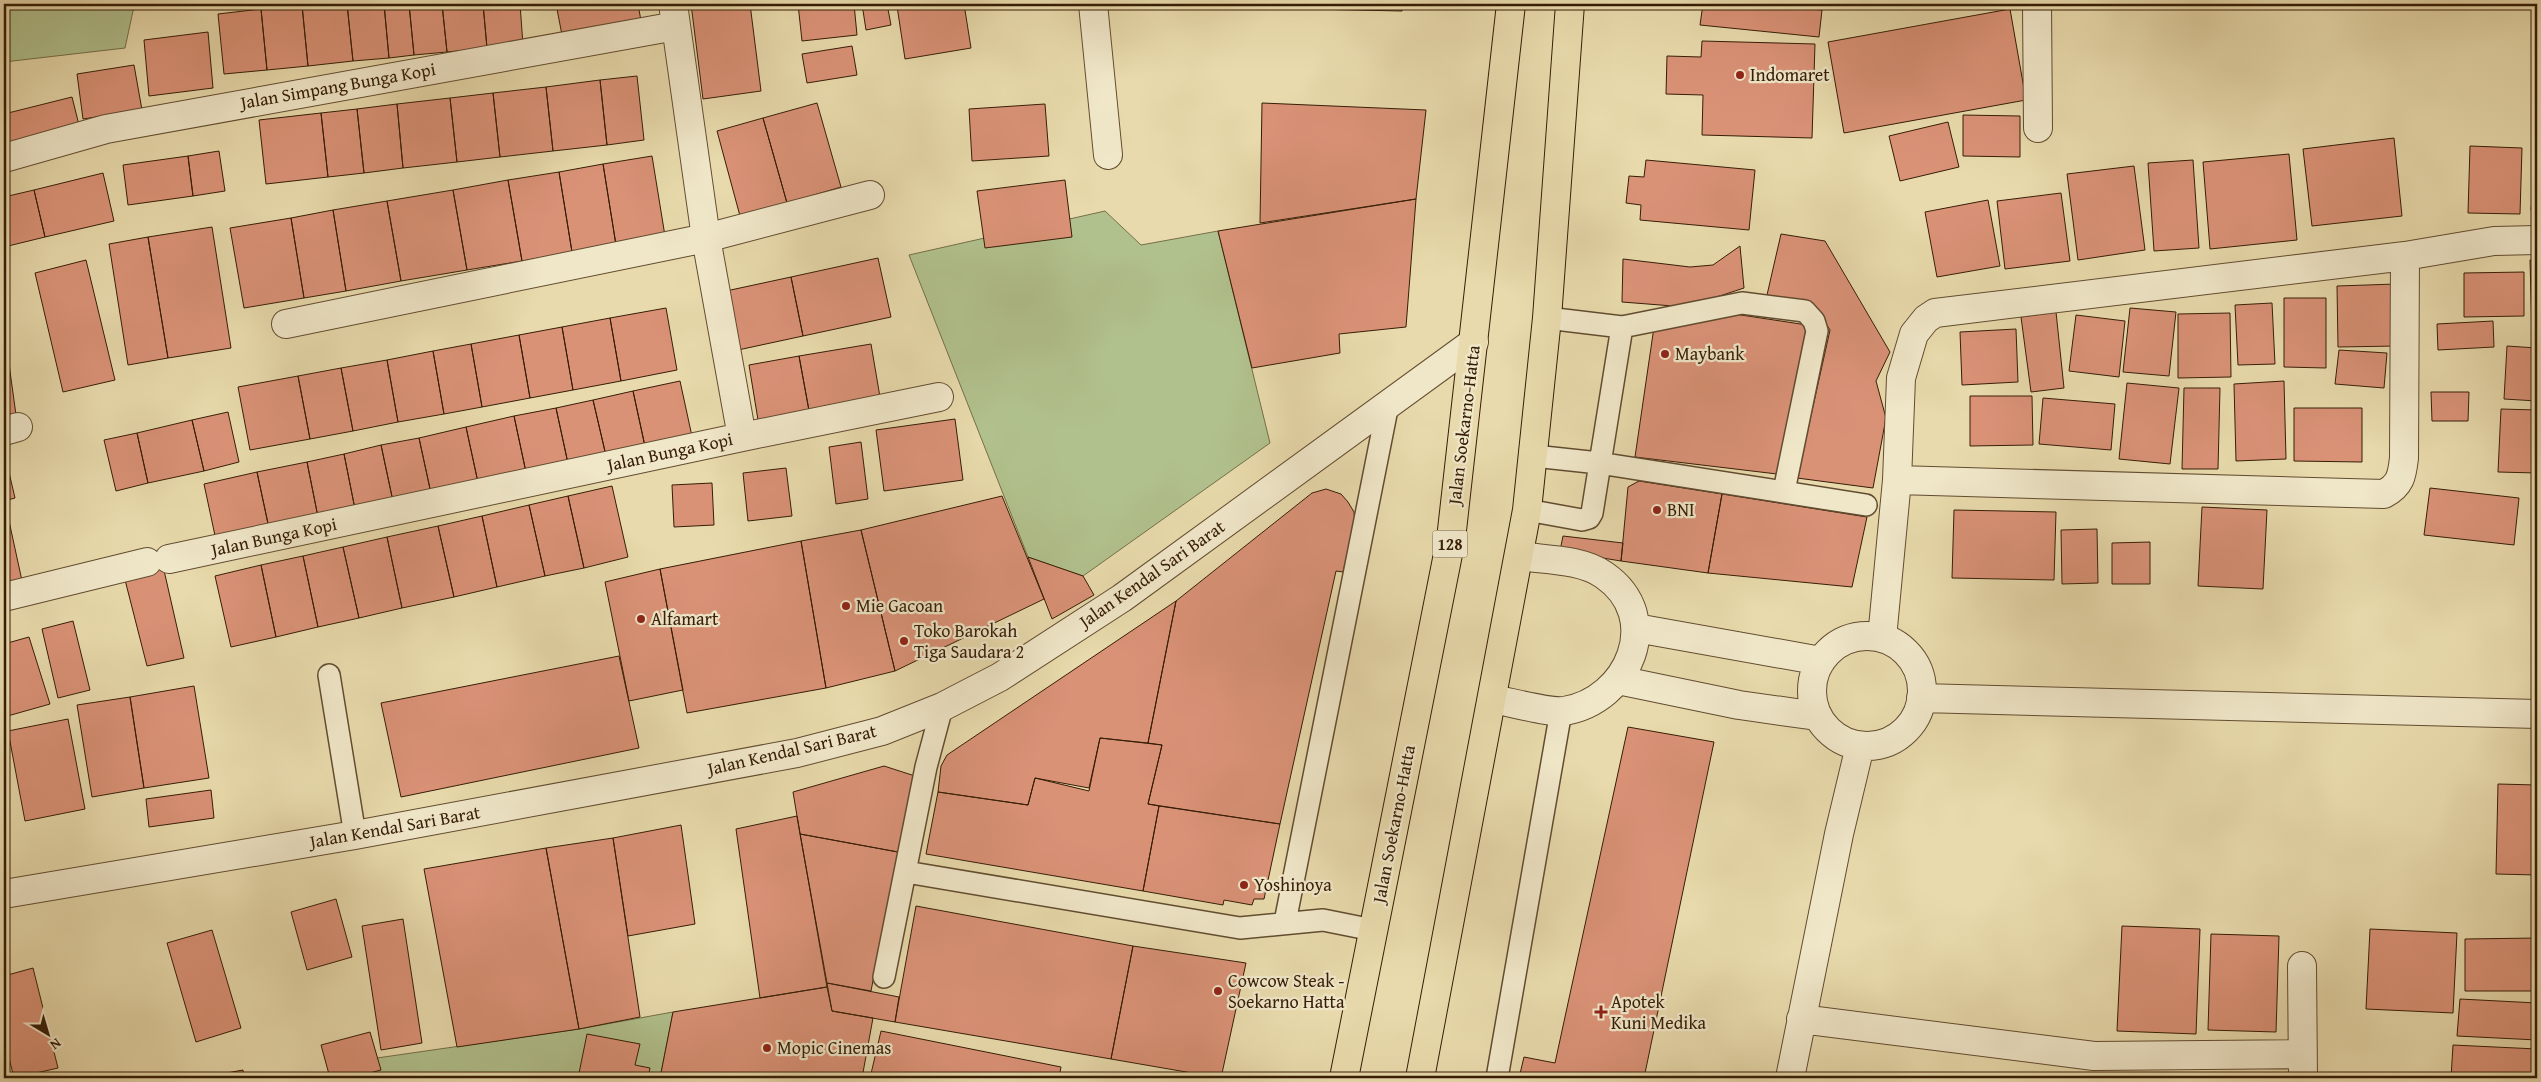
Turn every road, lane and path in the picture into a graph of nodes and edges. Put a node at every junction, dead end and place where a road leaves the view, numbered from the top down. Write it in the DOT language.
graph roads {
  1 [pos="1093,4"];
  2 [pos="1511,4"];
  3 [pos="1570,4"];
  4 [pos="2037,4"];
  5 [pos="674,15"];
  6 [pos="2038,128"];
  7 [pos="1108,155"];
  8 [pos="4,158"];
  9 [pos="870,195"];
  10 [pos="706,238"];
  11 [pos="2537,240"];
  12 [pos="2406,256"];
  13 [pos="1547,318"];
  14 [pos="286,324"];
  15 [pos="1622,327"];
  16 [pos="1474,342"];
  17 [pos="939,397"];
  18 [pos="1388,404"];
  19 [pos="742,437"];
  20 [pos="1534,456"];
  21 [pos="1599,463"];
  22 [pos="1897,480"];
  23 [pos="1784,491"];
  24 [pos="1866,505"];
  25 [pos="1527,510"];
  26 [pos="1519,556"];
  27 [pos="4,597"];
  28 [pos="1636,628"];
  29 [pos="1882,638"];
  30 [pos="1821,662"];
  31 [pos="329,675"];
  32 [pos="1618,680"];
  33 [pos="1921,698"];
  34 [pos="1493,699"];
  35 [pos="942,707"];
  36 [pos="1562,711"];
  37 [pos="2537,714"];
  38 [pos="1817,716"];
  39 [pos="1860,746"];
  40 [pos="354,835"];
  41 [pos="906,872"];
  42 [pos="4,894"];
  43 [pos="1285,922"];
  44 [pos="1373,930"];
  45 [pos="2302,966"];
  46 [pos="884,977"];
  47 [pos="1801,1019"];
  48 [pos="2094,1056"];
  49 [pos="2303,1066"];
  50 [pos="1344,1078"];
  51 [pos="1420,1078"];
  52 [pos="1497,1078"];
  53 [pos="1790,1078"];
  54 [pos="2118,1078"];
  1 -- 7 [label="street"];
  2 -- 16 [label="main road, Jalan Soekarno-Hatta / 128"];
  3 -- 13 [label="main road"];
  4 -- 6 [label="street"];
  5 -- 8 [label="street, Jalan Simpang Bunga Kopi"];
  5 -- 10 [label="street, Jalan Bunga Kopi"];
  9 -- 10 [label="street"];
  10 -- 14 [label="street"];
  10 -- 19 [label="street, Jalan Bunga Kopi"];
  11 -- 12 [label="street"];
  12 -- 22 [label="street"];
  12 -- 22 [label="street"];
  13 -- 15 [label="lane"];
  13 -- 20 [label="main road"];
  15 -- 21 [label="lane"];
  15 -- 23 [label="lane"];
  16 -- 18 [label="street, Jalan Kendal Sari Barat"];
  16 -- 44 [label="main road, Jalan Soekarno-Hatta / 128"];
  17 -- 19 [label="street"];
  18 -- 35 [label="street, Jalan Kendal Sari Barat"];
  18 -- 43 [label="lane"];
  19 -- 27 [label="street, Jalan Bunga Kopi"];
  20 -- 21 [label="lane"];
  20 -- 25 [label="main road"];
  21 -- 23 [label="lane"];
  21 -- 25 [label="lane"];
  22 -- 29 [label="street"];
  23 -- 24 [label="lane"];
  25 -- 26 [label="main road"];
  26 -- 28 [label="street"];
  26 -- 34 [label="main road"];
  28 -- 30 [label="street"];
  28 -- 32 [label="street"];
  29 -- 30 [label="street"];
  29 -- 33 [label="street"];
  30 -- 38 [label="street"];
  31 -- 40 [label="lane"];
  32 -- 36 [label="street"];
  32 -- 38 [label="street"];
  33 -- 37 [label="street"];
  33 -- 39 [label="street"];
  34 -- 36 [label="street"];
  34 -- 51 [label="main road"];
  35 -- 40 [label="street, Jalan Kendal Sari Barat"];
  35 -- 41 [label="lane"];
  36 -- 52 [label="lane"];
  38 -- 39 [label="street"];
  39 -- 47 [label="street"];
  40 -- 42 [label="street, Jalan Kendal Sari Barat"];
  41 -- 43 [label="lane"];
  41 -- 46 [label="lane"];
  43 -- 44 [label="lane"];
  44 -- 50 [label="main road, Jalan Soekarno-Hatta / 128"];
  45 -- 49 [label="street"];
  47 -- 48 [label="street"];
  47 -- 53 [label="street"];
  48 -- 49 [label="street"];
  48 -- 54 [label="street"];
}
